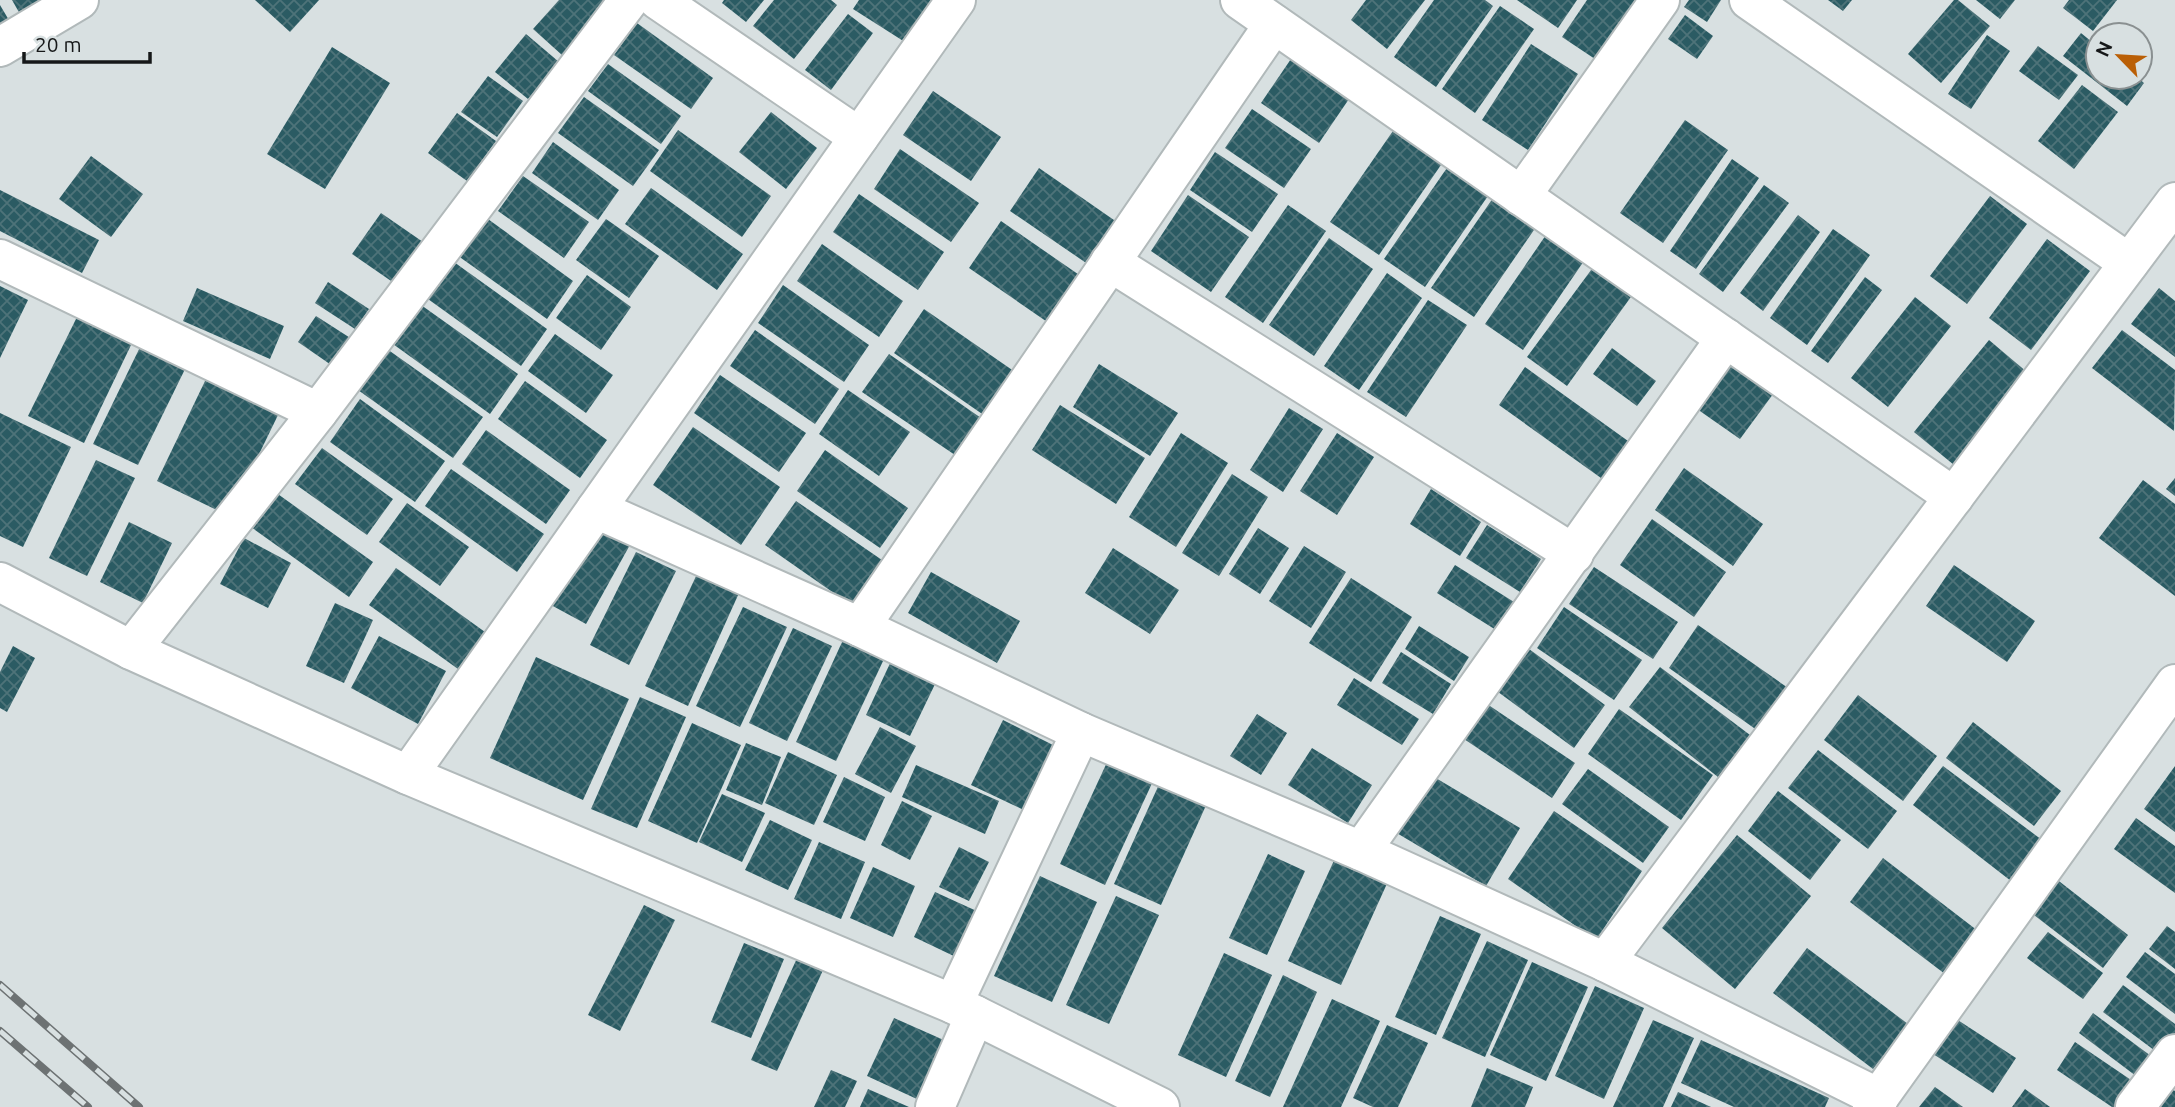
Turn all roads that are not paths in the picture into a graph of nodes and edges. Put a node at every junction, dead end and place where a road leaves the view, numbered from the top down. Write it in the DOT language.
graph roads {
  1 [pos="79,0"];
  2 [pos="629,0"];
  3 [pos="658,0"];
  4 [pos="956,0"];
  5 [pos="1240,0"];
  6 [pos="1660,0"];
  7 [pos="1749,0"];
  8 [pos="1274,24"];
  9 [pos="0,47"];
  10 [pos="859,137"];
  11 [pos="1521,196"];
  12 [pos="2175,202"];
  13 [pos="0,259"];
  14 [pos="1110,262"];
  15 [pos="2129,263"];
  16 [pos="1726,338"];
  17 [pos="318,412"];
  18 [pos="1954,497"];
  19 [pos="596,509"];
  20 [pos="1574,554"];
  21 [pos="0,582"];
  22 [pos="860,626"];
  23 [pos="131,650"];
  24 [pos="2175,684"];
  25 [pos="1082,732"];
  26 [pos="408,775"];
  27 [pos="1360,851"];
  28 [pos="1605,962"];
  29 [pos="964,1009"];
  30 [pos="2175,1054"];
  31 [pos="1876,1103"];
  32 [pos="935,1107"];
  33 [pos="1160,1107"];
  34 [pos="2135,1107"];
  1 -- 9 [label="street"];
  2 -- 17 [label="street"];
  3 -- 10 [label="street"];
  4 -- 10 [label="street"];
  5 -- 8 [label="street"];
  6 -- 11 [label="street"];
  7 -- 15 [label="street"];
  8 -- 11 [label="street"];
  8 -- 14 [label="street"];
  10 -- 19 [label="street"];
  11 -- 16 [label="street"];
  12 -- 15 [label="street"];
  13 -- 17 [label="street"];
  14 -- 20 [label="street"];
  14 -- 22 [label="street"];
  15 -- 18 [label="street"];
  16 -- 18 [label="street"];
  16 -- 20 [label="street"];
  17 -- 23 [label="street"];
  18 -- 28 [label="street"];
  19 -- 22 [label="street"];
  19 -- 26 [label="street"];
  20 -- 27 [label="street"];
  21 -- 23 [label="street"];
  22 -- 25 [label="street"];
  23 -- 26 [label="street"];
  24 -- 31 [label="street"];
  25 -- 27 [label="street"];
  25 -- 29 [label="street"];
  26 -- 29 [label="street"];
  27 -- 28 [label="street"];
  28 -- 31 [label="street"];
  29 -- 32 [label="street"];
  29 -- 33 [label="street"];
  30 -- 34 [label="street"];
}
